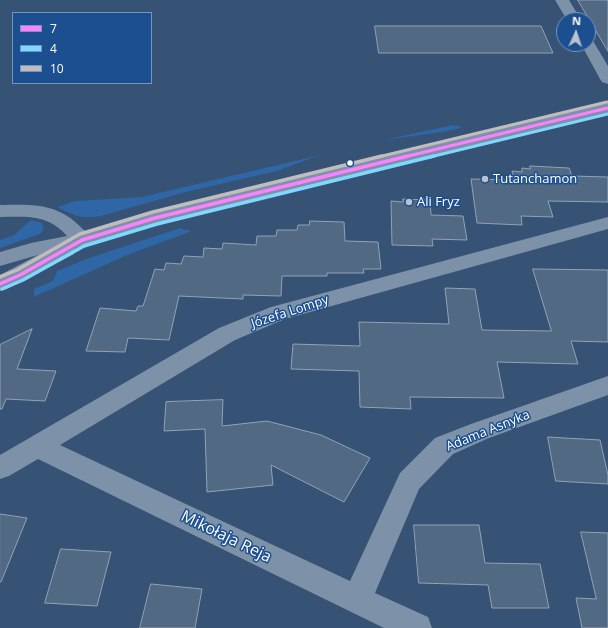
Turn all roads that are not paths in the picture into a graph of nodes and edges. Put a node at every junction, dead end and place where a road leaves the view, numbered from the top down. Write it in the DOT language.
graph roads {
  1 [pos="562,0"];
  2 [pos="569,12"];
  3 [pos="592,52"];
  4 [pos="608,80"];
  5 [pos="608,108"];
  6 [pos="0,211"];
  7 [pos="608,223"];
  8 [pos="82,240"];
  9 [pos="0,259"];
  10 [pos="0,284"];
  11 [pos="608,385"];
  12 [pos="36,446"];
  13 [pos="0,468"];
  14 [pos="357,600"];
  15 [pos="417,628"];
  1 -- 2 [label="street"];
  3 -- 4 [label="street"];
  5 -- 8 [label="street"];
  6 -- 8 [label="street"];
  7 -- 12 [label="street, Józefa Lompy"];
  8 -- 9 [label="street"];
  8 -- 10 [label="street"];
  11 -- 14 [label="street, Adama Asnyka"];
  12 -- 13 [label="street, Józefa Lompy"];
  12 -- 14 [label="street, Mikołaja Reja"];
  14 -- 15 [label="street, Mikołaja Reja"];
}
